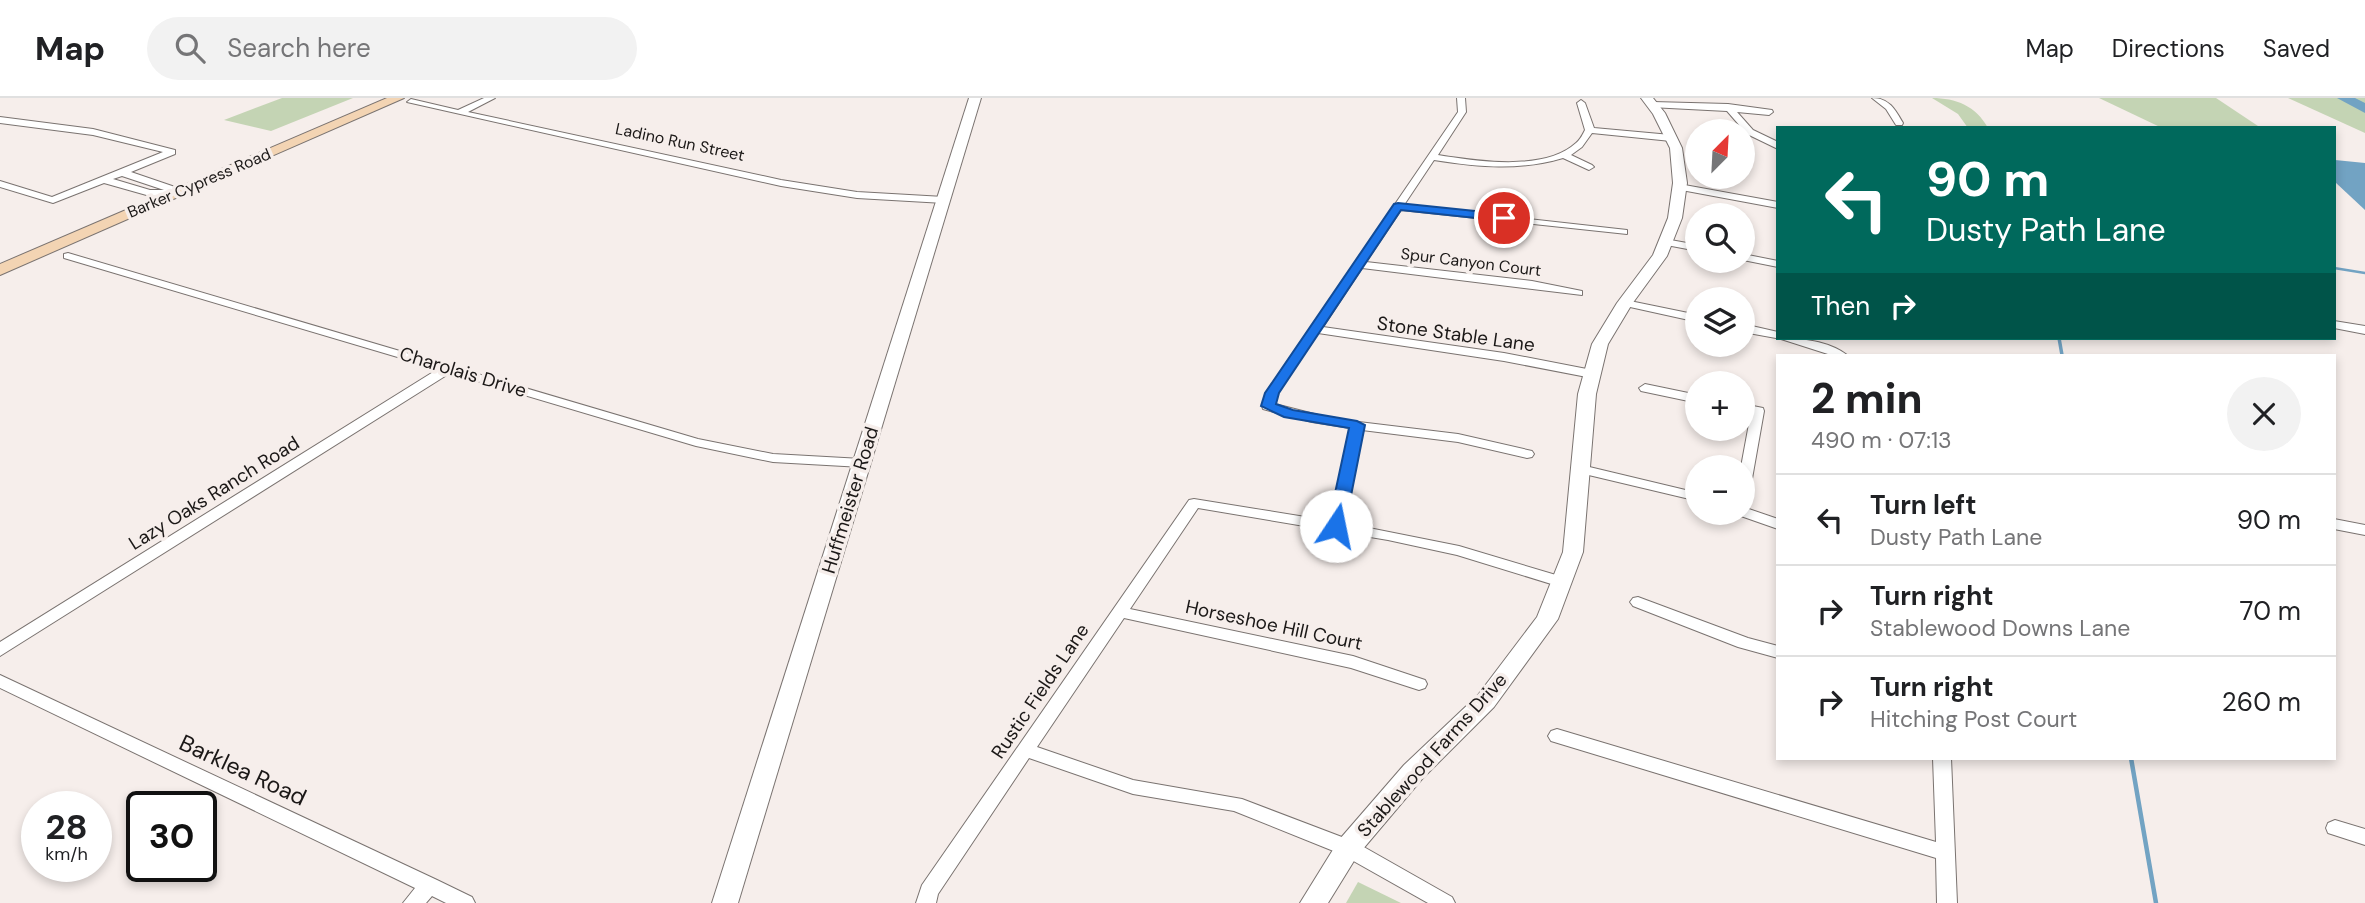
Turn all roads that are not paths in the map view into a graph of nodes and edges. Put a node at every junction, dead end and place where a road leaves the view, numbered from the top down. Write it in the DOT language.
graph roads {
  1 [pos="374,98"];
  2 [pos="491,98"];
  3 [pos="975,98"];
  4 [pos="1461,98"];
  5 [pos="1721,98"];
  6 [pos="1876,98"];
  7 [pos="404,100"];
  8 [pos="1581,103"];
  9 [pos="1653,105"];
  10 [pos="1731,110"];
  11 [pos="460,112"];
  12 [pos="1769,112"];
  13 [pos="0,120"];
  14 [pos="1899,123"];
  15 [pos="1590,130"];
  16 [pos="1671,138"];
  17 [pos="1776,145"];
  18 [pos="1566,156"];
  19 [pos="1432,157"];
  20 [pos="1589,167"];
  21 [pos="121,172"];
  22 [pos="104,180"];
  23 [pos="0,184"];
  24 [pos="1679,187"];
  25 [pos="172,189"];
  26 [pos="150,192"];
  27 [pos="944,200"];
  28 [pos="1776,205"];
  29 [pos="1398,207"];
  30 [pos="1623,232"];
  31 [pos="1665,242"];
  32 [pos="1685,246"];
  33 [pos="68,256"];
  34 [pos="0,257"];
  35 [pos="1755,259"];
  36 [pos="1359,264"];
  37 [pos="1776,264"];
  38 [pos="0,270"];
  39 [pos="1578,293"];
  40 [pos="1625,303"];
  41 [pos="1685,316"];
  42 [pos="2336,324"];
  43 [pos="1315,329"];
  44 [pos="2365,330"];
  45 [pos="1755,331"];
  46 [pos="1776,336"];
  47 [pos="1794,340"];
  48 [pos="1838,354"];
  49 [pos="449,368"];
  50 [pos="1592,374"];
  51 [pos="1645,388"];
  52 [pos="1685,396"];
  53 [pos="1755,410"];
  54 [pos="1357,425"];
  55 [pos="1755,427"];
  56 [pos="1527,454"];
  57 [pos="862,463"];
  58 [pos="1581,470"];
  59 [pos="1685,494"];
  60 [pos="1755,516"];
  61 [pos="1776,523"];
  62 [pos="2336,524"];
  63 [pos="1336,526"];
  64 [pos="2365,530"];
  65 [pos="1561,582"];
  66 [pos="1638,602"];
  67 [pos="1120,612"];
  68 [pos="0,650"];
  69 [pos="1776,651"];
  70 [pos="0,681"];
  71 [pos="1419,684"];
  72 [pos="1557,736"];
  73 [pos="1025,750"];
  74 [pos="1942,760"];
  75 [pos="2335,828"];
  76 [pos="2365,836"];
  77 [pos="1348,848"];
  78 [pos="1945,853"];
  79 [pos="430,886"];
  80 [pos="413,903"];
  81 [pos="465,903"];
  82 [pos="725,903"];
  83 [pos="926,903"];
  84 [pos="1314,903"];
  85 [pos="1446,903"];
  86 [pos="1947,903"];
  1 -- 25 [label="main road, Barker Cypress Road"];
  2 -- 11 [label="street"];
  3 -- 27 [label="street, Huffmeister Road"];
  4 -- 19 [label="street"];
  5 -- 10 [label="street"];
  6 -- 14 [label="street"];
  7 -- 11 [label="street, Ladino Run Street"];
  7 -- 25 [label="main road, Barker Cypress Road"];
  8 -- 15 [label="street"];
  9 -- 10 [label="street"];
  9 -- 16 [label="street, Stablewood Farms Drive"];
  10 -- 12 [label="street"];
  10 -- 17 [label="street"];
  11 -- 27 [label="street, Ladino Run Street"];
  13 -- 21 [label="street"];
  15 -- 16 [label="street"];
  15 -- 18 [label="street"];
  16 -- 24 [label="street, Stablewood Farms Drive"];
  18 -- 19 [label="street"];
  18 -- 20 [label="street"];
  19 -- 29 [label="street"];
  21 -- 22 [label="street"];
  21 -- 25 [label="street"];
  22 -- 23 [label="street"];
  22 -- 26 [label="street"];
  24 -- 28 [label="street"];
  24 -- 31 [label="street, Stablewood Farms Drive"];
  25 -- 26 [label="main road, Barker Cypress Road"];
  25 -- 38 [label="main road, Barker Cypress Road"];
  26 -- 34 [label="main road, Barker Cypress Road"];
  27 -- 57 [label="street, Huffmeister Road"];
  29 -- 30 [label="street"];
  29 -- 36 [label="street"];
  31 -- 32 [label="street"];
  31 -- 40 [label="street, Stablewood Farms Drive"];
  33 -- 49 [label="street, Charolais Drive"];
  35 -- 37 [label="street"];
  36 -- 39 [label="street, Spur Canyon Court"];
  36 -- 43 [label="street"];
  40 -- 41 [label="street"];
  40 -- 50 [label="street, Stablewood Farms Drive"];
  42 -- 44 [label="street"];
  43 -- 50 [label="street, Stone Stable Lane"];
  43 -- 54 [label="street"];
  45 -- 46 [label="street"];
  47 -- 48 [label="street"];
  49 -- 57 [label="street, Charolais Drive"];
  49 -- 68 [label="street, Lazy Oaks Ranch Road"];
  50 -- 58 [label="street, Stablewood Farms Drive"];
  51 -- 52 [label="street"];
  53 -- 55 [label="street"];
  54 -- 56 [label="street"];
  54 -- 63 [label="street"];
  57 -- 82 [label="street, Huffmeister Road"];
  58 -- 59 [label="street"];
  58 -- 65 [label="street, Stablewood Farms Drive"];
  60 -- 61 [label="street"];
  62 -- 64 [label="street"];
  63 -- 65 [label="street"];
  63 -- 67 [label="street, Rustic Fields Lane"];
  65 -- 77 [label="street, Stablewood Farms Drive"];
  66 -- 69 [label="street"];
  67 -- 71 [label="street, Horseshoe Hill Court"];
  67 -- 73 [label="street, Rustic Fields Lane"];
  70 -- 79 [label="street, Barklea Road"];
  72 -- 78 [label="street"];
  73 -- 77 [label="street"];
  73 -- 83 [label="street, Rustic Fields Lane"];
  74 -- 78 [label="street"];
  75 -- 76 [label="street"];
  77 -- 84 [label="street, Stablewood Farms Drive"];
  77 -- 85 [label="street"];
  78 -- 86 [label="street"];
  79 -- 80 [label="street"];
  79 -- 81 [label="street, Barklea Road"];
}
